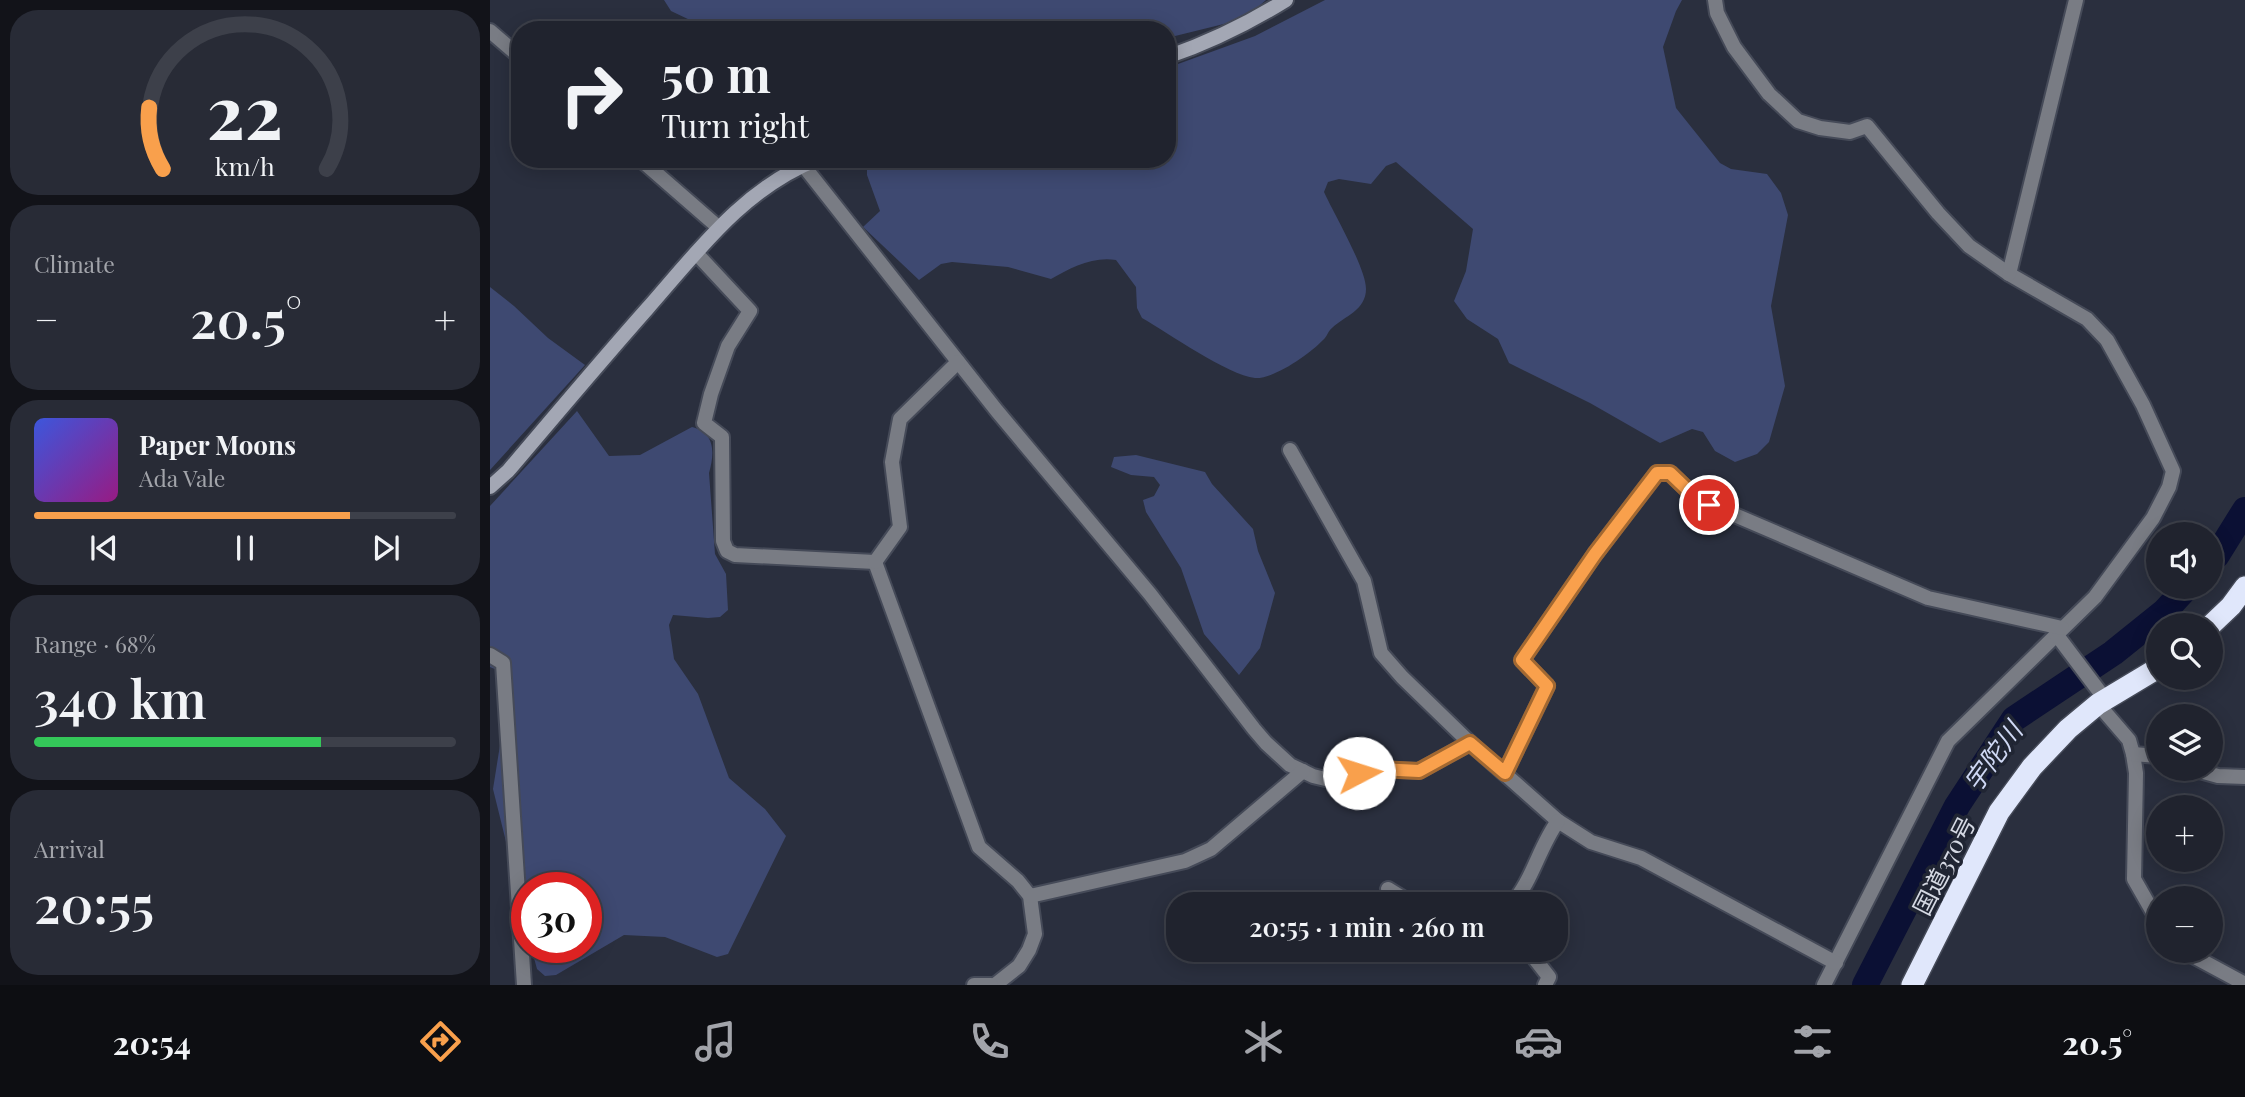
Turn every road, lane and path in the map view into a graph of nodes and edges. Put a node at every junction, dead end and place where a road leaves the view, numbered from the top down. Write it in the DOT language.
graph roads {
  1 [pos="1286,0"];
  2 [pos="1715,0"];
  3 [pos="2076,0"];
  4 [pos="490,31"];
  5 [pos="511,49"];
  6 [pos="1176,54"];
  7 [pos="650,168"];
  8 [pos="798,168"];
  9 [pos="805,168"];
  10 [pos="718,227"];
  11 [pos="696,253"];
  12 [pos="2009,274"];
  13 [pos="958,362"];
  14 [pos="1290,450"];
  15 [pos="490,487"];
  16 [pos="876,562"];
  17 [pos="2245,587"];
  18 [pos="2238,609"];
  19 [pos="2223,618"];
  20 [pos="2060,635"];
  21 [pos="490,655"];
  22 [pos="2146,674"];
  23 [pos="2100,698"];
  24 [pos="1470,743"];
  25 [pos="2133,754"];
  26 [pos="2146,755"];
  27 [pos="1303,771"];
  28 [pos="1505,773"];
  29 [pos="2223,776"];
  30 [pos="2245,777"];
  31 [pos="1558,821"];
  32 [pos="1388,889"];
  33 [pos="1393,892"];
  34 [pos="1522,892"];
  35 [pos="1030,896"];
  36 [pos="2146,901"];
  37 [pos="1538,962"];
  38 [pos="1836,963"];
  39 [pos="2206,963"];
  40 [pos="2245,984"];
  41 [pos="524,985"];
  42 [pos="974,985"];
  43 [pos="993,985"];
  44 [pos="1545,985"];
  45 [pos="1824,985"];
  46 [pos="1912,985"];
  1 -- 6 [label="street"];
  2 -- 12 [label="street"];
  3 -- 12 [label="street"];
  4 -- 5 [label="street"];
  7 -- 10 [label="street"];
  8 -- 10 [label="street"];
  9 -- 13 [label="street"];
  10 -- 11 [label="street"];
  11 -- 15 [label="street"];
  11 -- 16 [label="street"];
  12 -- 20 [label="street"];
  13 -- 16 [label="street"];
  13 -- 27 [label="street"];
  14 -- 24 [label="street"];
  16 -- 35 [label="street"];
  17 -- 18 [label="highway"];
  18 -- 19 [label="highway"];
  20 -- 23 [label="street"];
  20 -- 28 [label="street"];
  20 -- 38 [label="street"];
  21 -- 41 [label="street"];
  22 -- 23 [label="highway, 国道370号"];
  23 -- 25 [label="street"];
  23 -- 46 [label="highway, 国道370号"];
  24 -- 27 [label="street"];
  24 -- 28 [label="street"];
  25 -- 26 [label="street"];
  25 -- 36 [label="street"];
  27 -- 35 [label="street"];
  28 -- 31 [label="street"];
  29 -- 30 [label="street"];
  31 -- 34 [label="street"];
  31 -- 38 [label="street"];
  32 -- 33 [label="street"];
  35 -- 43 [label="street"];
  37 -- 44 [label="street"];
  38 -- 45 [label="street"];
  39 -- 40 [label="street"];
  42 -- 43 [label="street"];
}
